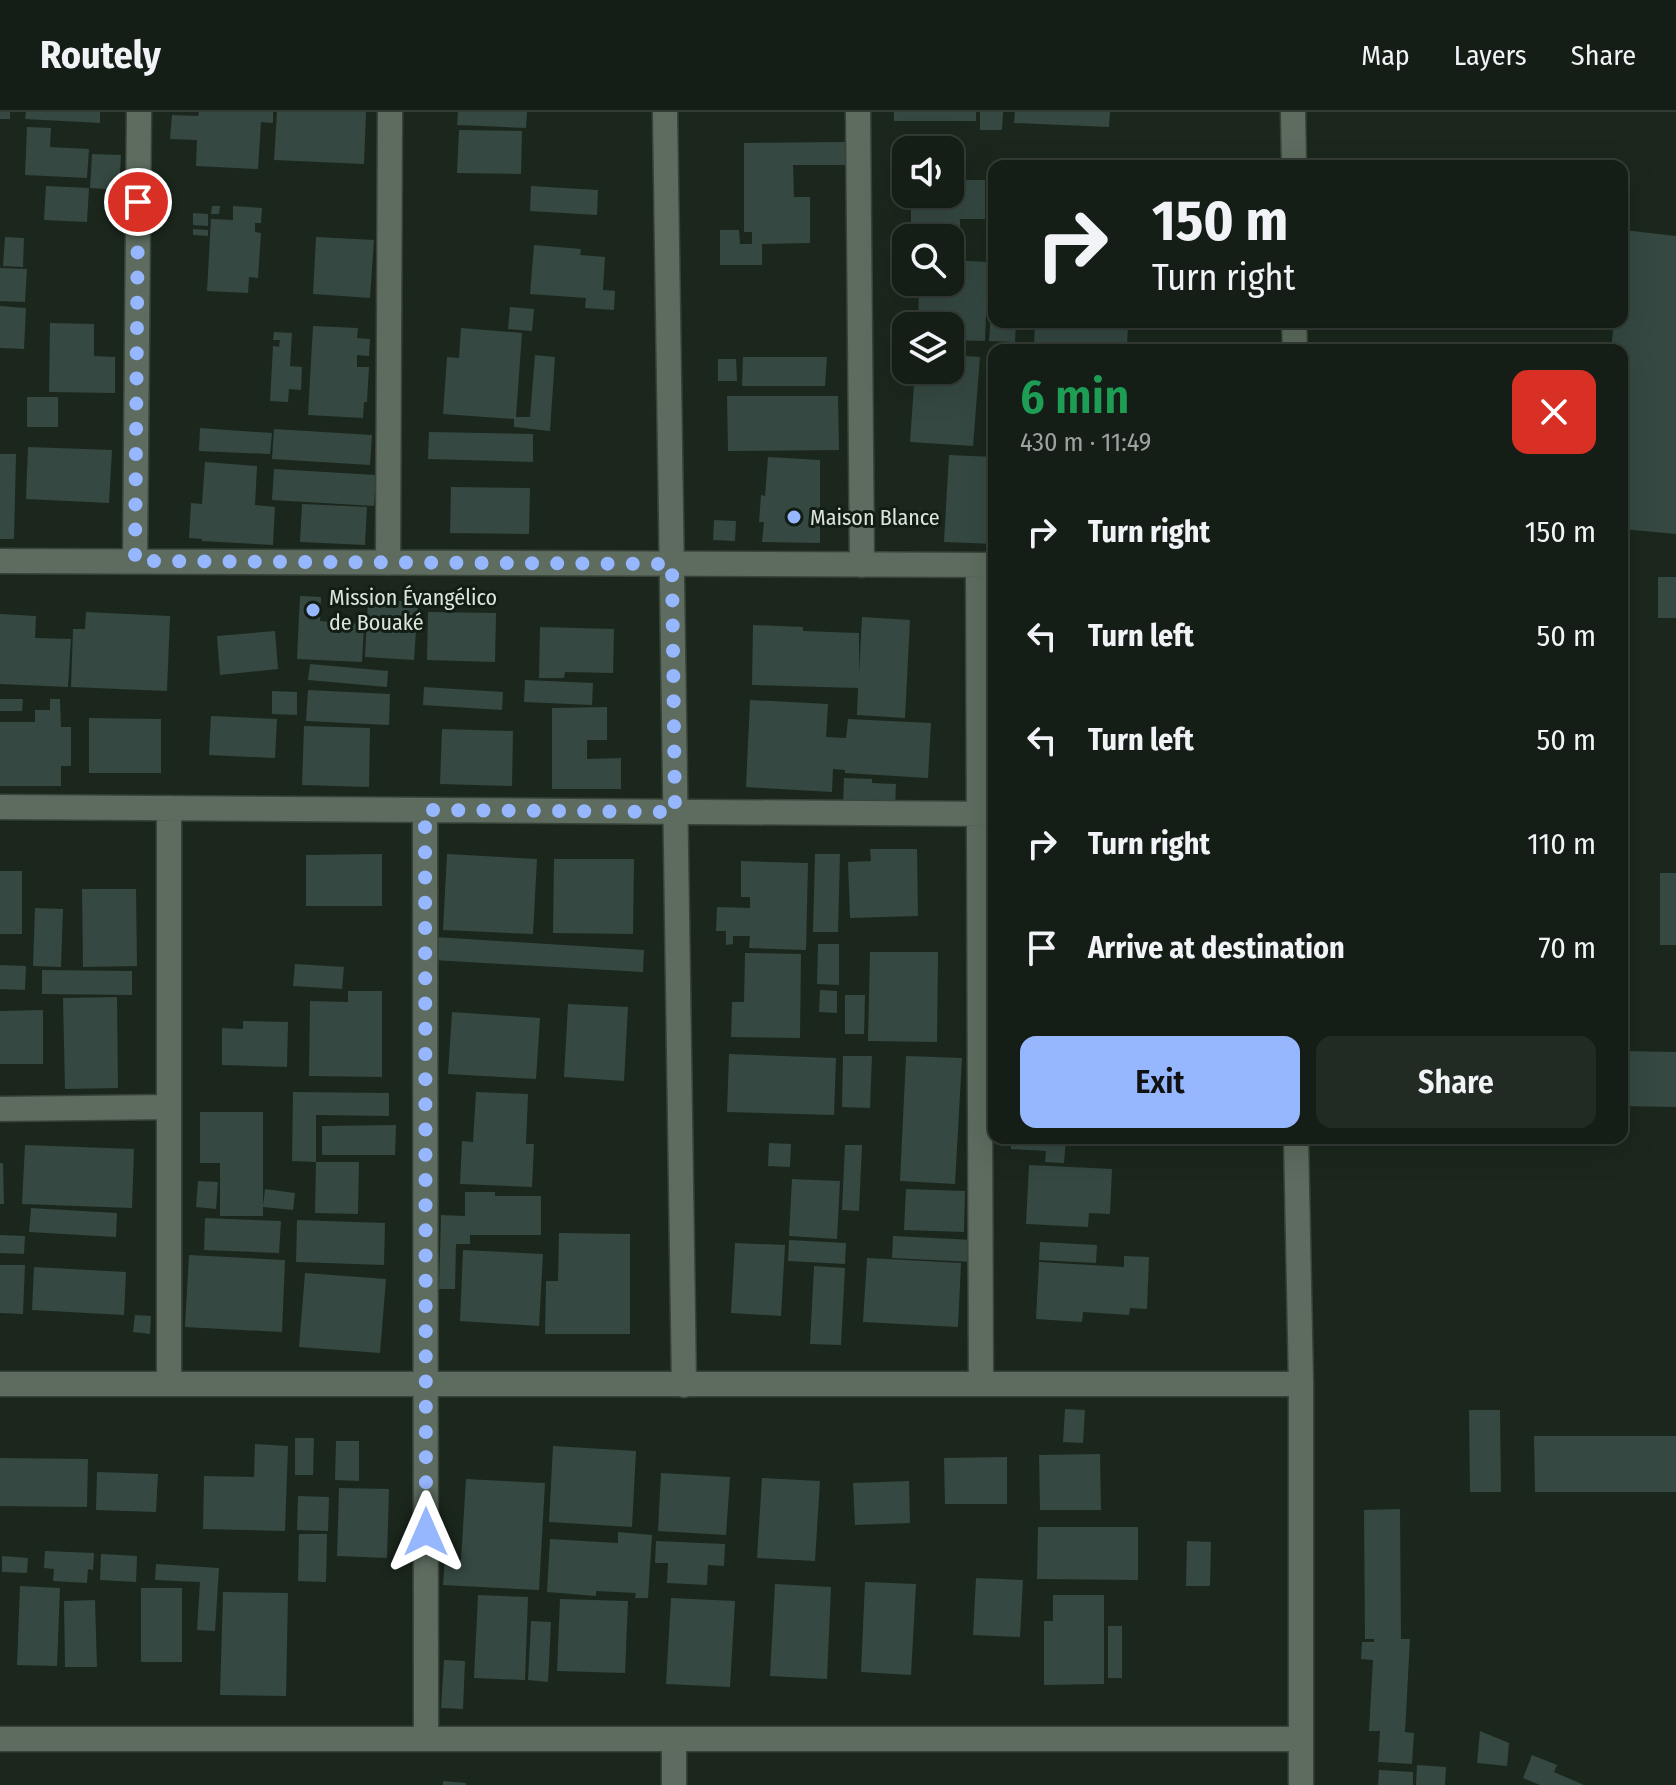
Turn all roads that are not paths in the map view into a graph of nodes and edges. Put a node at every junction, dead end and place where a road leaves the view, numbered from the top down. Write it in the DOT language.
graph roads {
  1 [pos="139,112"];
  2 [pos="390,112"];
  3 [pos="665,112"];
  4 [pos="858,112"];
  5 [pos="1293,112"];
  6 [pos="1294,160"];
  7 [pos="0,561"];
  8 [pos="135,561"];
  9 [pos="388,563"];
  10 [pos="672,564"];
  11 [pos="862,565"];
  12 [pos="986,565"];
  13 [pos="0,807"];
  14 [pos="169,808"];
  15 [pos="425,810"];
  16 [pos="675,812"];
  17 [pos="986,814"];
  18 [pos="169,1107"];
  19 [pos="0,1109"];
  20 [pos="1296,1144"];
  21 [pos="0,1384"];
  22 [pos="169,1384"];
  23 [pos="425,1384"];
  24 [pos="981,1384"];
  25 [pos="1301,1384"];
  26 [pos="684,1385"];
  27 [pos="0,1739"];
  28 [pos="426,1739"];
  29 [pos="674,1739"];
  30 [pos="1301,1739"];
  31 [pos="674,1785"];
  32 [pos="1301,1785"];
  1 -- 8 [label="street"];
  2 -- 9 [label="street"];
  3 -- 10 [label="street"];
  4 -- 11 [label="street"];
  5 -- 6 [label="street"];
  7 -- 8 [label="street"];
  8 -- 9 [label="street"];
  9 -- 10 [label="street"];
  10 -- 11 [label="street"];
  10 -- 16 [label="street"];
  11 -- 12 [label="street"];
  12 -- 17 [label="street"];
  13 -- 14 [label="street"];
  14 -- 15 [label="street"];
  14 -- 18 [label="street"];
  15 -- 16 [label="street"];
  15 -- 23 [label="street"];
  16 -- 17 [label="street"];
  16 -- 26 [label="street"];
  17 -- 24 [label="street"];
  18 -- 19 [label="street"];
  18 -- 22 [label="street"];
  20 -- 25 [label="street"];
  21 -- 22 [label="street"];
  22 -- 23 [label="street"];
  23 -- 26 [label="street"];
  23 -- 28 [label="street"];
  24 -- 25 [label="street"];
  24 -- 26 [label="street"];
  25 -- 30 [label="street"];
  27 -- 28 [label="street"];
  28 -- 29 [label="street"];
  29 -- 30 [label="street"];
  29 -- 31 [label="street"];
  30 -- 32 [label="street"];
}
